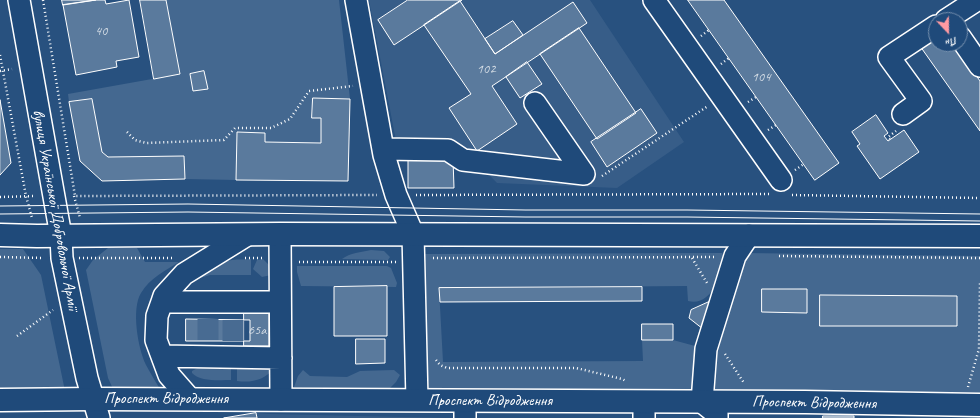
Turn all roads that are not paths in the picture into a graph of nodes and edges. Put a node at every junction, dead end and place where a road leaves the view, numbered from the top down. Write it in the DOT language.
graph roads {
  1 [pos="19,0"];
  2 [pos="356,0"];
  3 [pos="654,0"];
  4 [pos="977,0"];
  5 [pos="958,12"];
  6 [pos="928,31"];
  7 [pos="968,49"];
  8 [pos="980,66"];
  9 [pos="535,104"];
  10 [pos="903,114"];
  11 [pos="383,149"];
  12 [pos="778,190"];
  13 [pos="280,234"];
  14 [pos="413,234"];
  15 [pos="0,235"];
  16 [pos="247,235"];
  17 [pos="749,235"];
  18 [pos="61,236"];
  19 [pos="980,236"];
  20 [pos="162,302"];
  21 [pos="280,302"];
  22 [pos="162,356"];
  23 [pos="281,358"];
  24 [pos="190,399"];
  25 [pos="0,400"];
  26 [pos="281,400"];
  27 [pos="417,400"];
  28 [pos="702,402"];
  29 [pos="96,408"];
  30 [pos="465,409"];
  31 [pos="971,409"];
  32 [pos="644,410"];
  33 [pos="717,418"];
  1 -- 18 [label="street, вулиця Української Добровольчої Армії"];
  2 -- 11 [label="street"];
  3 -- 12 [label="street"];
  4 -- 5 [label="street"];
  6 -- 10 [label="street"];
  7 -- 8 [label="street"];
  9 -- 11 [label="street"];
  11 -- 14 [label="street"];
  13 -- 14 [label="main road"];
  13 -- 16 [label="main road"];
  13 -- 21 [label="street"];
  14 -- 17 [label="main road"];
  14 -- 27 [label="street"];
  15 -- 18 [label="main road"];
  16 -- 18 [label="main road"];
  16 -- 20 [label="street"];
  17 -- 19 [label="main road"];
  17 -- 28 [label="street"];
  18 -- 29 [label="street, вулиця Української Добровольчої Армії"];
  20 -- 21 [label="street"];
  20 -- 22 [label="street"];
  21 -- 23 [label="street"];
  22 -- 23 [label="street"];
  22 -- 24 [label="street"];
  23 -- 26 [label="street"];
  24 -- 26 [label="main road, Проспект Відродження"];
  24 -- 29 [label="main road, Проспект Відродження"];
  25 -- 29 [label="main road, Проспект Відродження"];
  26 -- 27 [label="main road, Проспект Відродження"];
  27 -- 30 [label="main road, Проспект Відродження"];
  28 -- 31 [label="main road, Проспект Відродження"];
  28 -- 32 [label="main road, Проспект Відродження"];
  28 -- 33 [label="street"];
  30 -- 32 [label="main road, Проспект Відродження"];
}
